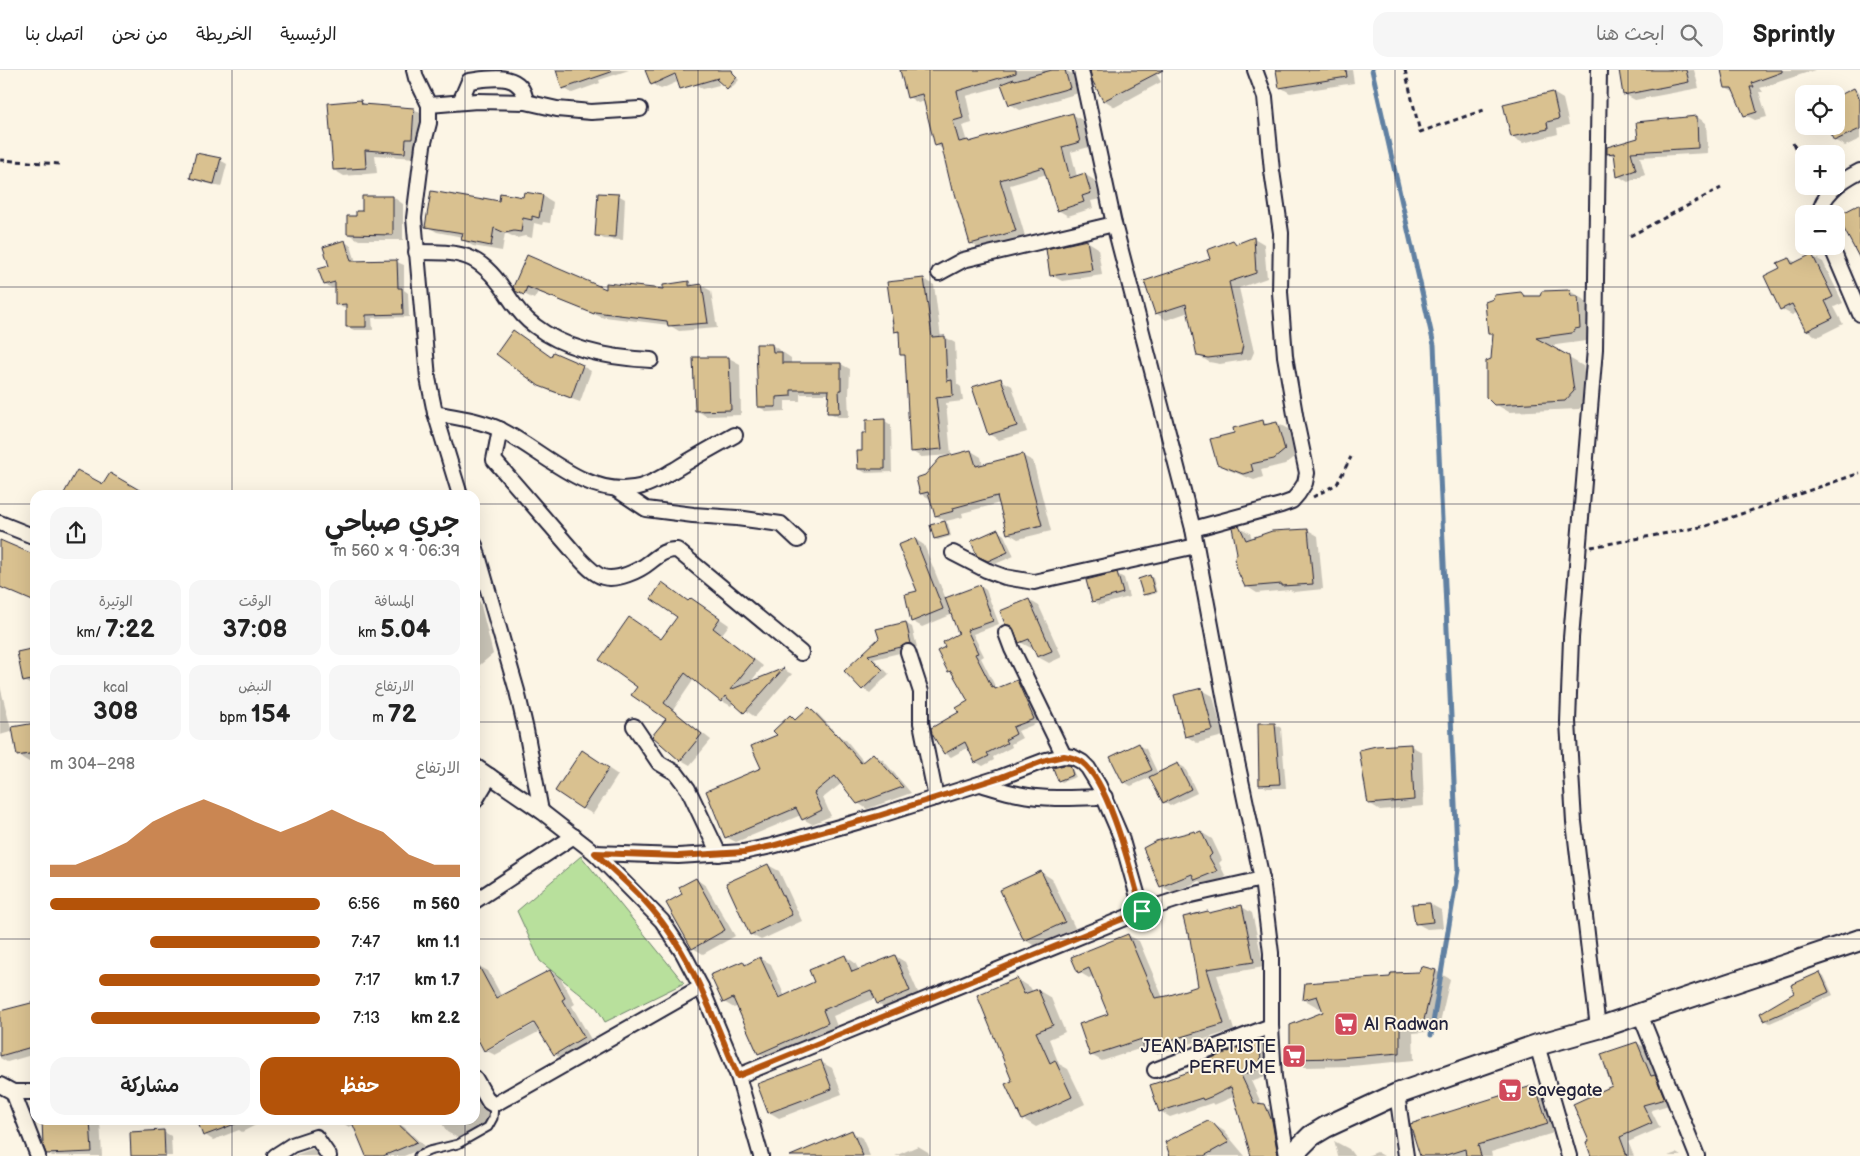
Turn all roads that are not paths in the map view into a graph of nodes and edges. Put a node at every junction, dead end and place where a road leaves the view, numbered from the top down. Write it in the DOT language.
graph roads {
  1 [pos="414,70"];
  2 [pos="1081,70"];
  3 [pos="1254,70"];
  4 [pos="1599,70"];
  5 [pos="460,102"];
  6 [pos="526,102"];
  7 [pos="429,105"];
  8 [pos="640,109"];
  9 [pos="1860,171"];
  10 [pos="1821,205"];
  11 [pos="1114,224"];
  12 [pos="416,252"];
  13 [pos="1834,255"];
  14 [pos="939,273"];
  15 [pos="1860,314"];
  16 [pos="651,360"];
  17 [pos="435,413"];
  18 [pos="500,429"];
  19 [pos="735,435"];
  20 [pos="616,489"];
  21 [pos="458,490"];
  22 [pos="0,523"];
  23 [pos="1193,529"];
  24 [pos="30,535"];
  25 [pos="798,540"];
  26 [pos="1196,546"];
  27 [pos="953,553"];
  28 [pos="480,562"];
  29 [pos="1006,633"];
  30 [pos="908,652"];
  31 [pos="801,653"];
  32 [pos="634,726"];
  33 [pos="1064,756"];
  34 [pos="480,769"];
  35 [pos="490,776"];
  36 [pos="980,784"];
  37 [pos="480,793"];
  38 [pos="1104,797"];
  39 [pos="936,798"];
  40 [pos="541,811"];
  41 [pos="574,836"];
  42 [pos="595,853"];
  43 [pos="719,854"];
  44 [pos="1262,879"];
  45 [pos="480,898"];
  46 [pos="1142,911"];
  47 [pos="1860,940"];
  48 [pos="701,987"];
  49 [pos="1640,1014"];
  50 [pos="1271,1026"];
  51 [pos="1598,1028"];
  52 [pos="1537,1045"];
  53 [pos="1155,1070"];
  54 [pos="738,1076"];
  55 [pos="0,1085"];
  56 [pos="480,1087"];
  57 [pos="13,1092"];
  58 [pos="30,1092"];
  59 [pos="1398,1094"];
  60 [pos="494,1104"];
  61 [pos="38,1156"];
  62 [pos="275,1156"];
  63 [pos="329,1156"];
  64 [pos="418,1156"];
  65 [pos="761,1156"];
  66 [pos="1286,1156"];
  67 [pos="1291,1156"];
  68 [pos="1406,1156"];
  69 [pos="1568,1156"];
  70 [pos="1697,1156"];
  1 -- 7 [label="street"];
  2 -- 11 [label="street"];
  3 -- 23 [label="street"];
  4 -- 51 [label="street"];
  5 -- 6 [label="street"];
  5 -- 6 [label="street"];
  5 -- 7 [label="street"];
  6 -- 8 [label="street"];
  7 -- 12 [label="street"];
  9 -- 10 [label="street"];
  11 -- 14 [label="street"];
  11 -- 23 [label="street"];
  12 -- 16 [label="street"];
  12 -- 17 [label="street"];
  13 -- 15 [label="street"];
  17 -- 18 [label="street"];
  17 -- 21 [label="street"];
  18 -- 20 [label="street"];
  18 -- 31 [label="street"];
  19 -- 20 [label="street"];
  20 -- 25 [label="street"];
  22 -- 24 [label="street"];
  23 -- 26 [label="street"];
  26 -- 27 [label="street"];
  26 -- 44 [label="street"];
  28 -- 40 [label="street"];
  29 -- 33 [label="street"];
  30 -- 39 [label="street"];
  32 -- 43 [label="street"];
  33 -- 36 [label="street"];
  33 -- 38 [label="street"];
  34 -- 35 [label="street"];
  35 -- 37 [label="street"];
  35 -- 40 [label="street"];
  36 -- 38 [label="street"];
  36 -- 39 [label="street"];
  38 -- 46 [label="street"];
  39 -- 43 [label="street"];
  40 -- 41 [label="street"];
  41 -- 42 [label="street"];
  41 -- 45 [label="street"];
  42 -- 43 [label="street"];
  42 -- 48 [label="street"];
  44 -- 46 [label="street"];
  44 -- 50 [label="street"];
  46 -- 54 [label="street"];
  47 -- 49 [label="street"];
  48 -- 54 [label="street"];
  48 -- 60 [label="street"];
  49 -- 51 [label="street"];
  49 -- 70 [label="street"];
  50 -- 53 [label="street"];
  50 -- 66 [label="street"];
  51 -- 52 [label="street"];
  52 -- 59 [label="street"];
  52 -- 69 [label="street"];
  54 -- 65 [label="street"];
  55 -- 57 [label="street"];
  56 -- 60 [label="street"];
  57 -- 58 [label="street"];
  57 -- 61 [label="street"];
  59 -- 67 [label="street"];
  59 -- 68 [label="street"];
  60 -- 64 [label="lane"];
  62 -- 63 [label="street"];
}
